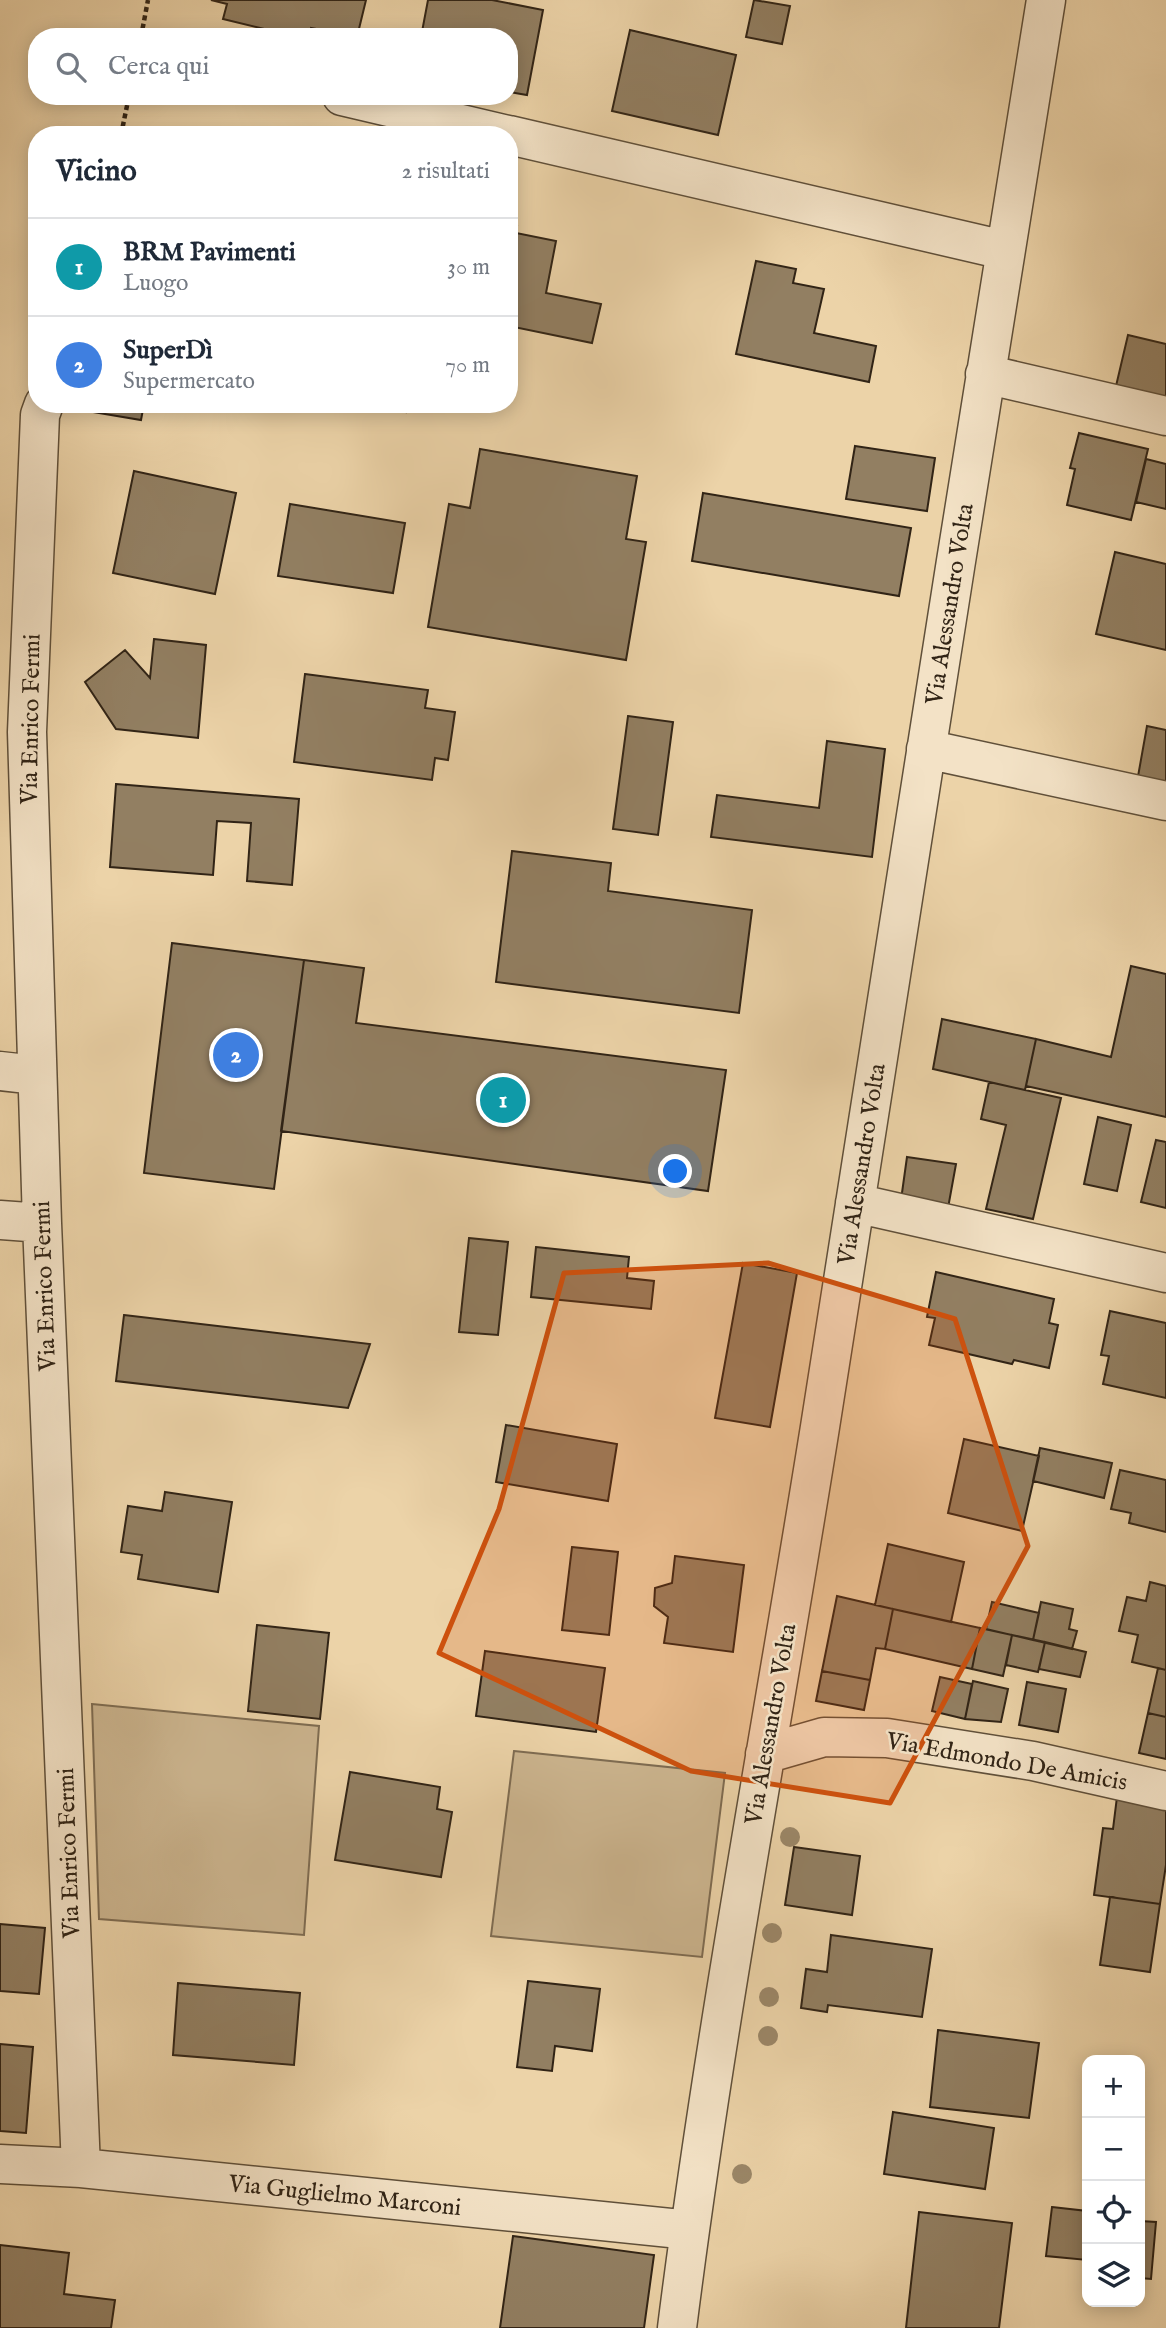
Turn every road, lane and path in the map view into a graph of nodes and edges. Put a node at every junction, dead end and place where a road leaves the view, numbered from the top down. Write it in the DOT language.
graph roads {
  1 [pos="148,0"];
  2 [pos="1046,0"];
  3 [pos="143,28"];
  4 [pos="127,105"];
  5 [pos="380,105"];
  6 [pos="123,126"];
  7 [pos="470,126"];
  8 [pos="518,137"];
  9 [pos="1004,250"];
  10 [pos="985,374"];
  11 [pos="41,413"];
  12 [pos="1166,416"];
  13 [pos="926,749"];
  14 [pos="1166,801"];
  15 [pos="18,1073"];
  16 [pos="855,1203"];
  17 [pos="0,1220"];
  18 [pos="42,1223"];
  19 [pos="1166,1273"];
  20 [pos="765,1754"];
  21 [pos="1166,1791"];
  22 [pos="0,2164"];
  23 [pos="81,2168"];
  24 [pos="690,2230"];
  25 [pos="677,2328"];
  1 -- 3 [label="path"];
  2 -- 9 [label="street, Via Alessandro Volta"];
  4 -- 6 [label="path"];
  5 -- 7 [label="street"];
  8 -- 9 [label="street"];
  9 -- 10 [label="street, Via Alessandro Volta"];
  10 -- 12 [label="street"];
  10 -- 13 [label="street, Via Alessandro Volta"];
  11 -- 15 [label="street, Via Enrico Fermi"];
  13 -- 14 [label="street"];
  13 -- 16 [label="street, Via Alessandro Volta"];
  15 -- 18 [label="street, Via Enrico Fermi"];
  16 -- 19 [label="street"];
  16 -- 20 [label="street, Via Alessandro Volta"];
  17 -- 18 [label="street"];
  18 -- 23 [label="street, Via Enrico Fermi"];
  20 -- 21 [label="street, Via Edmondo De Amicis"];
  20 -- 24 [label="street, Via Alessandro Volta"];
  22 -- 23 [label="street, Via Guglielmo Marconi"];
  23 -- 24 [label="street, Via Guglielmo Marconi"];
  24 -- 25 [label="street, Via Alessandro Volta"];
}
